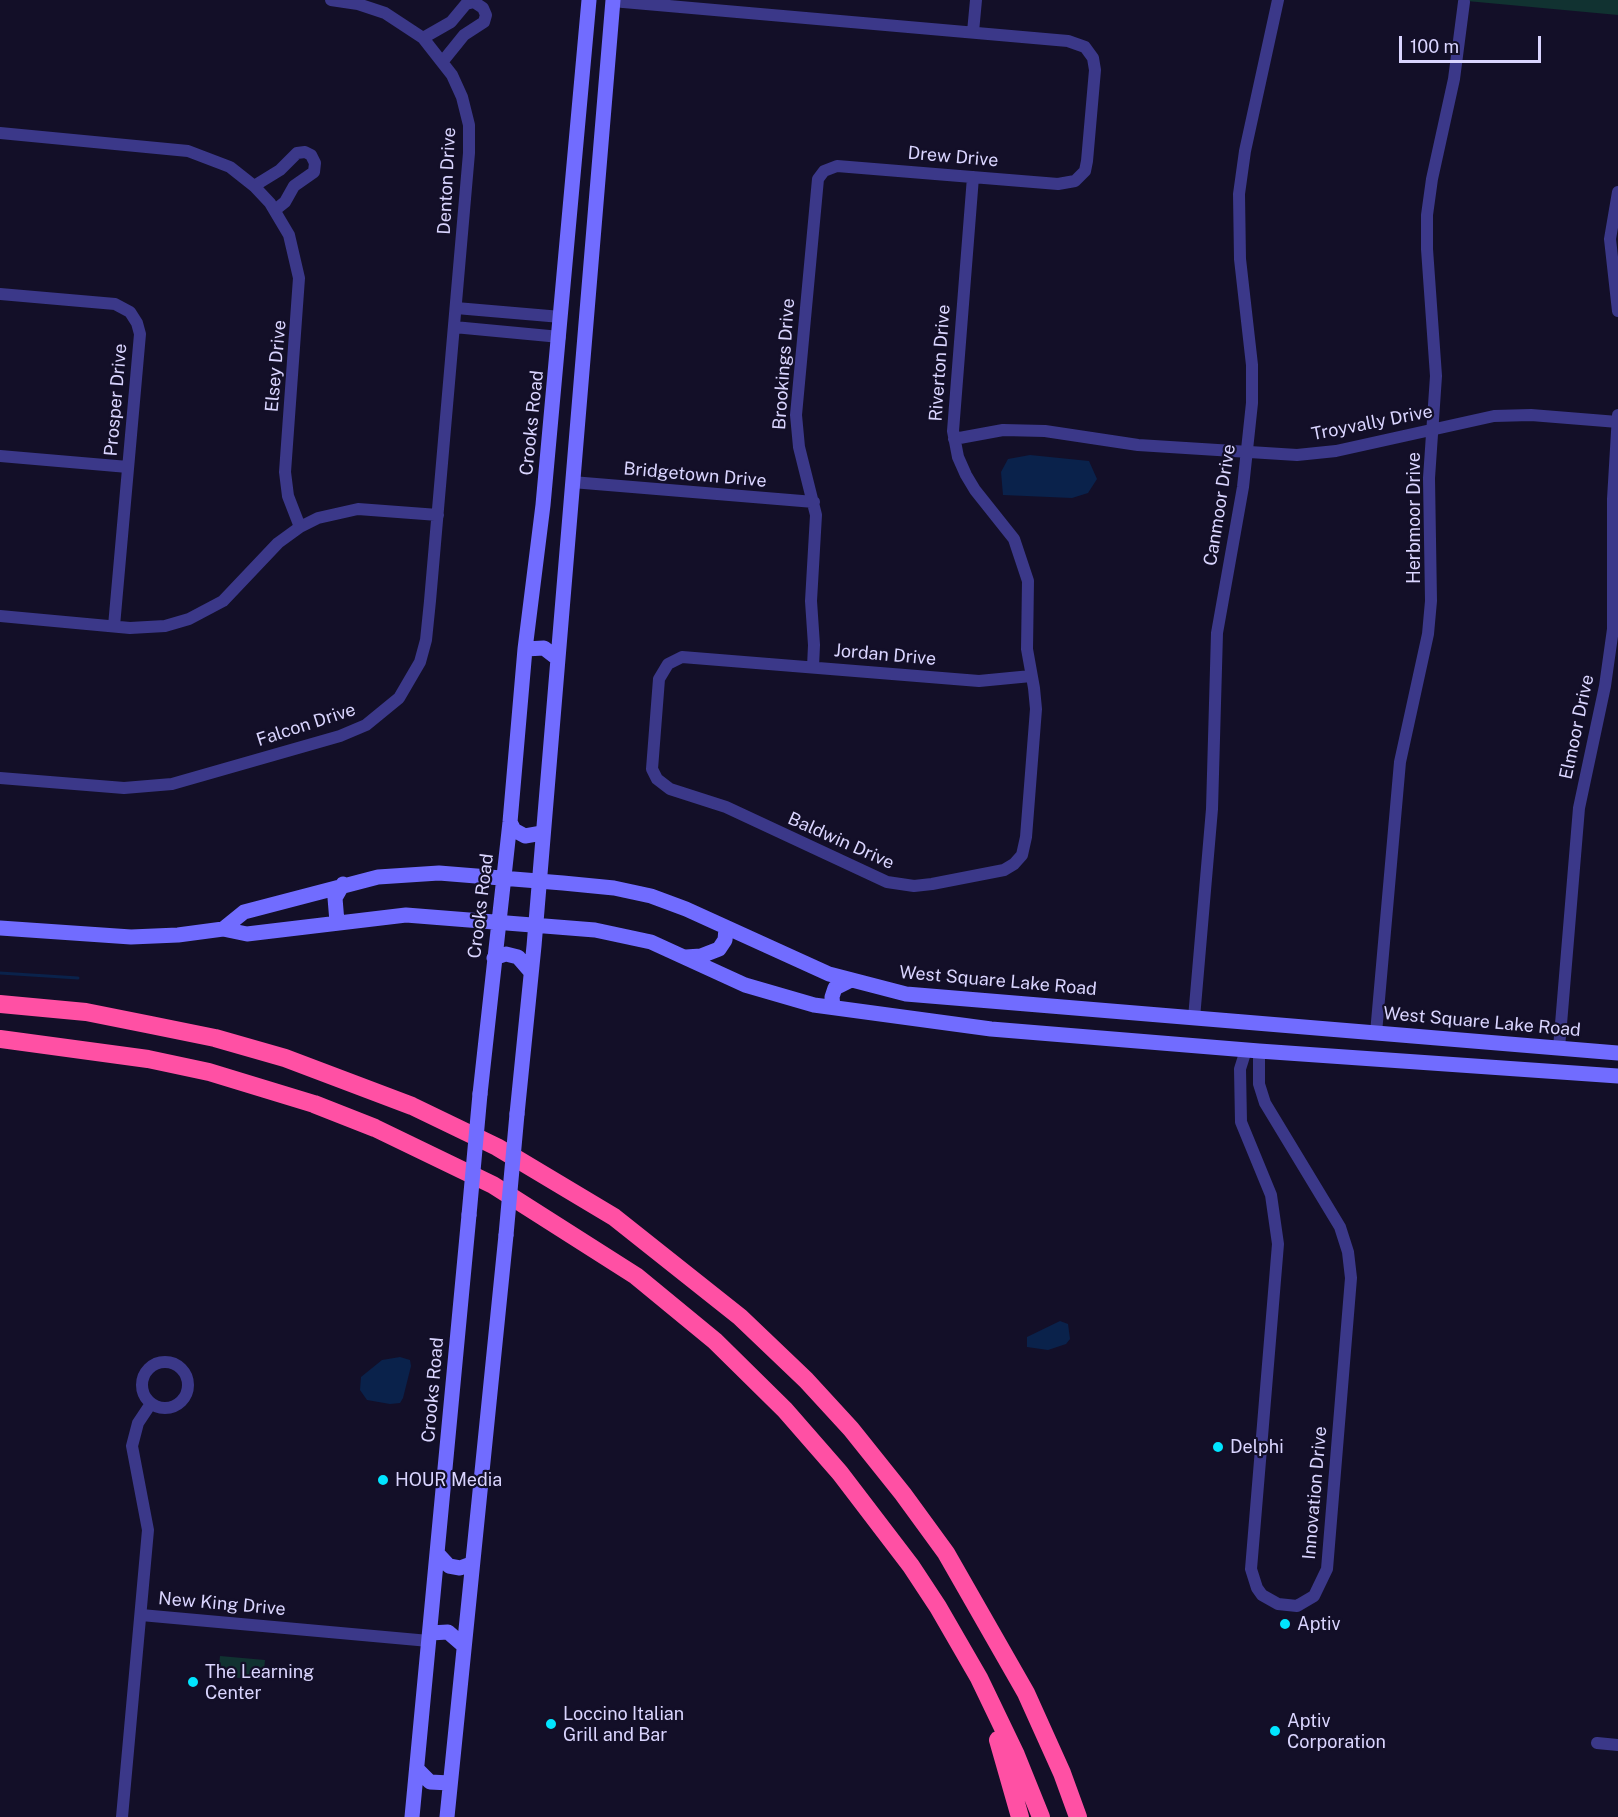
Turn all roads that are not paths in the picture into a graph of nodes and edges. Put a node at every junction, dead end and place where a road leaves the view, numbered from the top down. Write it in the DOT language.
graph roads {
  1 [pos="331,0"];
  2 [pos="591,0"];
  3 [pos="976,0"];
  4 [pos="1278,0"];
  5 [pos="612,2"];
  6 [pos="1464,2"];
  7 [pos="973,32"];
  8 [pos="423,38"];
  9 [pos="444,61"];
  10 [pos="0,133"];
  11 [pos="824,171"];
  12 [pos="973,177"];
  13 [pos="254,186"];
  14 [pos="1618,192"];
  15 [pos="275,210"];
  16 [pos="0,294"];
  17 [pos="456,308"];
  18 [pos="1618,311"];
  19 [pos="561,317"];
  20 [pos="454,327"];
  21 [pos="584,328"];
  22 [pos="560,336"];
  23 [pos="1618,414"];
  24 [pos="1618,422"];
  25 [pos="1433,429"];
  26 [pos="954,440"];
  27 [pos="1248,453"];
  28 [pos="0,456"];
  29 [pos="128,467"];
  30 [pos="546,476"];
  31 [pos="572,485"];
  32 [pos="814,502"];
  33 [pos="438,515"];
  34 [pos="300,527"];
  35 [pos="1616,579"];
  36 [pos="0,616"];
  37 [pos="114,626"];
  38 [pos="525,649"];
  39 [pos="557,658"];
  40 [pos="813,667"];
  41 [pos="1032,675"];
  42 [pos="0,778"];
  43 [pos="657,779"];
  44 [pos="510,822"];
  45 [pos="542,833"];
  46 [pos="504,878"];
  47 [pos="538,881"];
  48 [pos="343,884"];
  49 [pos="337,922"];
  50 [pos="498,922"];
  51 [pos="535,925"];
  52 [pos="0,928"];
  53 [pos="726,928"];
  54 [pos="223,929"];
  55 [pos="686,957"];
  56 [pos="494,958"];
  57 [pos="531,972"];
  58 [pos="849,981"];
  59 [pos="0,1004"];
  60 [pos="833,1007"];
  61 [pos="1064,1007"];
  62 [pos="1194,1018"];
  63 [pos="1262,1024"];
  64 [pos="1376,1033"];
  65 [pos="1055,1034"];
  66 [pos="0,1038"];
  67 [pos="1559,1048"];
  68 [pos="1253,1051"];
  69 [pos="1610,1053"];
  70 [pos="1593,1074"];
  71 [pos="1618,1076"];
  72 [pos="150,1405"];
  73 [pos="437,1553"];
  74 [pos="471,1564"];
  75 [pos="141,1615"];
  76 [pos="429,1637"];
  77 [pos="463,1645"];
  78 [pos="979,1678"];
  79 [pos="1597,1743"];
  80 [pos="1618,1745"];
  81 [pos="417,1769"];
  82 [pos="450,1783"];
  83 [pos="122,1817"];
  84 [pos="412,1817"];
  85 [pos="447,1817"];
  86 [pos="1020,1817"];
  87 [pos="1041,1817"];
  88 [pos="1078,1817"];
  1 -- 8 [label="street, Denton Drive"];
  2 -- 5 [label="main road"];
  2 -- 19 [label="main road, Crooks Road"];
  3 -- 7 [label="street"];
  4 -- 27 [label="street, Canmoor Drive"];
  5 -- 7 [label="street"];
  5 -- 21 [label="main road"];
  6 -- 25 [label="street, Herbmoor Drive"];
  7 -- 12 [label="street, Drew Drive"];
  8 -- 9 [label="street, Denton Drive"];
  8 -- 9 [label="street"];
  9 -- 17 [label="street, Denton Drive"];
  10 -- 13 [label="street, Elsey Drive"];
  11 -- 12 [label="street, Drew Drive"];
  11 -- 32 [label="street, Brookings Drive"];
  12 -- 26 [label="street, Riverton Drive"];
  13 -- 15 [label="street, Elsey Drive"];
  13 -- 15 [label="street"];
  14 -- 18 [label="street"];
  15 -- 34 [label="street, Elsey Drive"];
  16 -- 29 [label="street, Prosper Drive"];
  17 -- 19 [label="street"];
  17 -- 20 [label="street, Falcon Drive"];
  19 -- 21 [label="main road"];
  19 -- 22 [label="main road, Crooks Road"];
  20 -- 22 [label="street"];
  20 -- 33 [label="street, Falcon Drive"];
  21 -- 31 [label="main road"];
  22 -- 30 [label="main road, Crooks Road"];
  23 -- 24 [label="street, Elmoor Drive"];
  24 -- 25 [label="street, Troyvally Drive"];
  24 -- 35 [label="street, Elmoor Drive"];
  25 -- 27 [label="street, Troyvally Drive"];
  25 -- 64 [label="street, Herbmoor Drive"];
  26 -- 27 [label="street, Troyvally Drive"];
  26 -- 41 [label="street, Riverton Drive"];
  27 -- 62 [label="street, Canmoor Drive"];
  28 -- 29 [label="street"];
  29 -- 37 [label="street, Prosper Drive"];
  30 -- 31 [label="main road"];
  30 -- 38 [label="main road, Crooks Road"];
  31 -- 32 [label="street, Bridgetown Drive"];
  31 -- 39 [label="main road"];
  32 -- 40 [label="street, Brookings Drive"];
  33 -- 34 [label="street"];
  33 -- 42 [label="street, Falcon Drive"];
  34 -- 37 [label="street"];
  35 -- 67 [label="street, Elmoor Drive"];
  36 -- 37 [label="street"];
  38 -- 39 [label="main road"];
  38 -- 44 [label="main road, Crooks Road"];
  39 -- 45 [label="main road"];
  40 -- 41 [label="street, Jordan Drive"];
  40 -- 43 [label="street, Jordan Drive"];
  41 -- 43 [label="street, Baldwin Drive"];
  44 -- 45 [label="main road"];
  44 -- 46 [label="main road, Crooks Road"];
  45 -- 47 [label="main road"];
  46 -- 47 [label="main road, West Square Lake Road"];
  46 -- 48 [label="main road, West Square Lake Road"];
  46 -- 50 [label="main road, Crooks Road"];
  47 -- 51 [label="main road"];
  47 -- 53 [label="main road, West Square Lake Road"];
  48 -- 49 [label="main road"];
  48 -- 54 [label="main road, West Square Lake Road"];
  49 -- 50 [label="main road"];
  49 -- 54 [label="main road"];
  50 -- 51 [label="main road"];
  50 -- 56 [label="main road, Crooks Road"];
  51 -- 55 [label="main road"];
  51 -- 57 [label="main road"];
  52 -- 54 [label="main road"];
  53 -- 55 [label="main road"];
  53 -- 58 [label="main road, West Square Lake Road"];
  55 -- 60 [label="main road"];
  56 -- 57 [label="main road"];
  56 -- 73 [label="main road, Crooks Road, bridge"];
  57 -- 74 [label="main road, bridge"];
  58 -- 60 [label="main road"];
  58 -- 61 [label="main road, West Square Lake Road"];
  59 -- 88 [label="highway"];
  60 -- 65 [label="main road"];
  61 -- 62 [label="main road, West Square Lake Road"];
  61 -- 65 [label="main road"];
  62 -- 63 [label="main road, West Square Lake Road"];
  63 -- 64 [label="main road, West Square Lake Road"];
  63 -- 68 [label="main road"];
  64 -- 67 [label="main road, West Square Lake Road"];
  65 -- 68 [label="main road"];
  66 -- 78 [label="highway"];
  67 -- 69 [label="main road, West Square Lake Road"];
  68 -- 68 [label="street, Innovation Drive"];
  68 -- 70 [label="main road"];
  69 -- 70 [label="main road"];
  70 -- 71 [label="main road"];
  72 -- 75 [label="street"];
  73 -- 74 [label="main road"];
  73 -- 76 [label="main road, Crooks Road"];
  74 -- 77 [label="main road"];
  75 -- 76 [label="street, New King Drive"];
  75 -- 83 [label="street, New King Drive"];
  76 -- 77 [label="main road"];
  76 -- 81 [label="main road, Crooks Road"];
  77 -- 82 [label="main road"];
  78 -- 86 [label="highway"];
  78 -- 87 [label="highway"];
  79 -- 80 [label="street"];
  81 -- 82 [label="main road"];
  81 -- 84 [label="main road, Crooks Road"];
  82 -- 85 [label="main road"];
}
